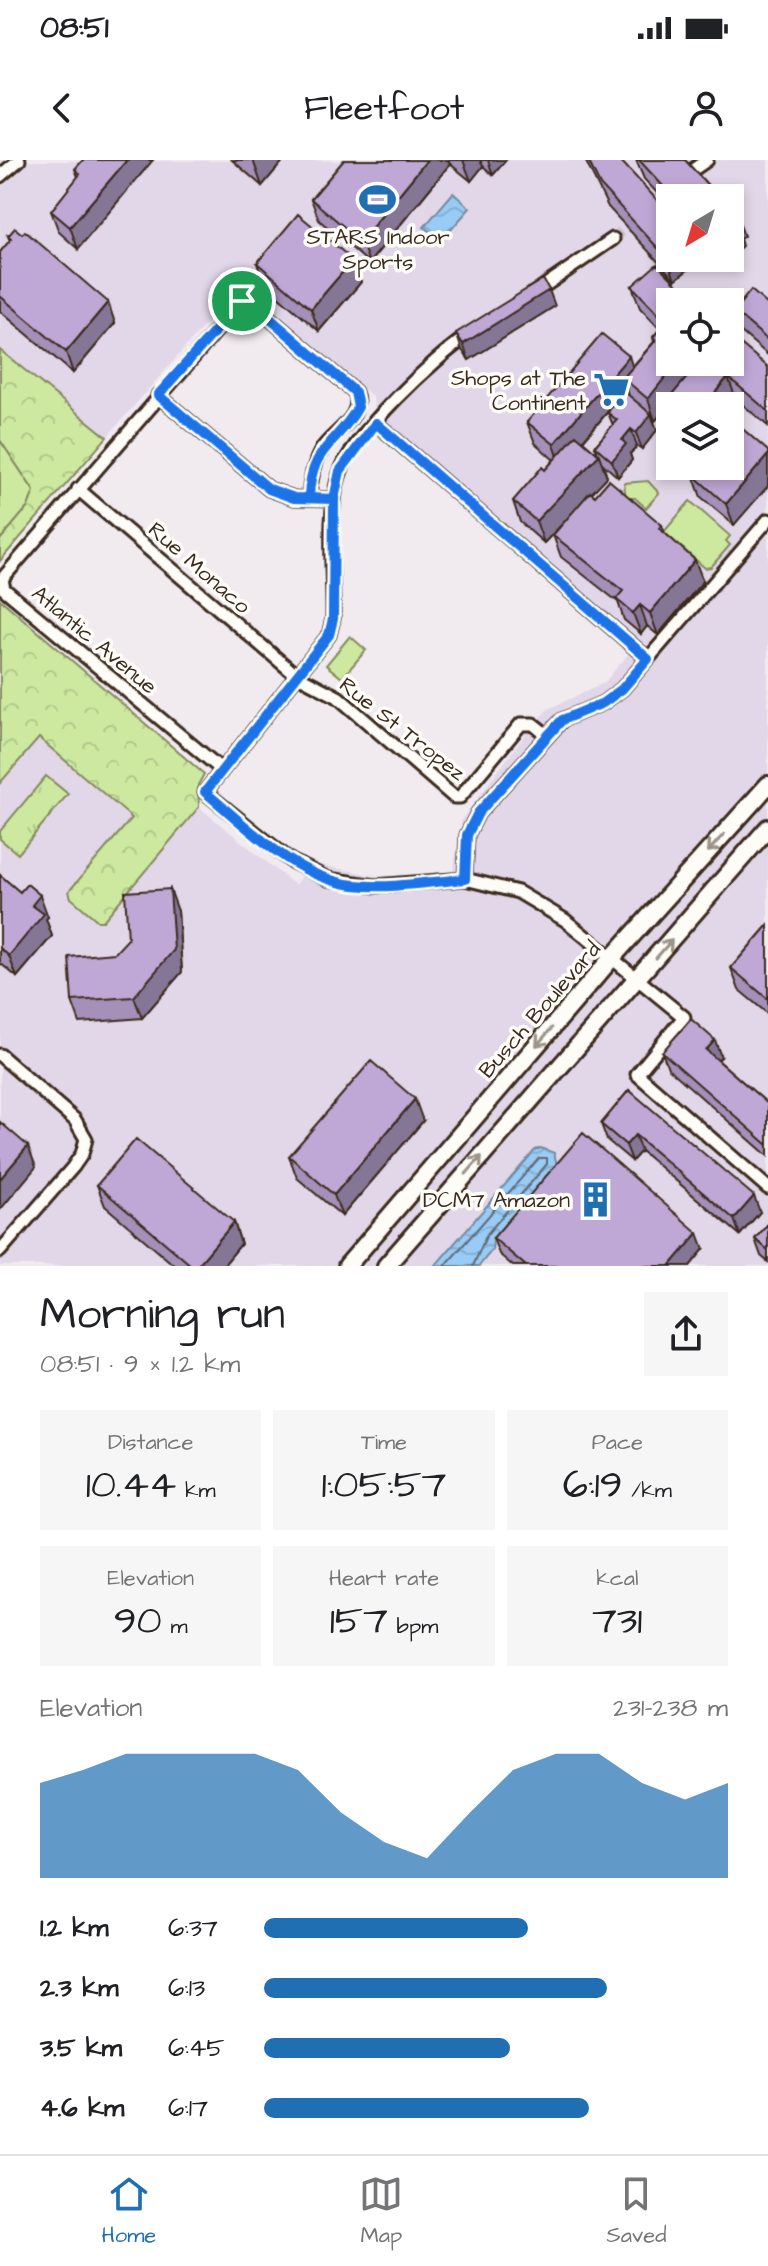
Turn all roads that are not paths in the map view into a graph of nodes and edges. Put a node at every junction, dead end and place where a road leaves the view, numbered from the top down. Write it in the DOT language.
graph roads {
  1 [pos="19,160"];
  2 [pos="707,160"];
  3 [pos="694,169"];
  4 [pos="0,176"];
  5 [pos="613,239"];
  6 [pos="527,297"];
  7 [pos="477,330"];
  8 [pos="158,395"];
  9 [pos="376,423"];
  10 [pos="78,489"];
  11 [pos="309,498"];
  12 [pos="334,499"];
  13 [pos="768,520"];
  14 [pos="648,659"];
  15 [pos="296,675"];
  16 [pos="547,735"];
  17 [pos="222,770"];
  18 [pos="768,785"];
  19 [pos="768,828"];
  20 [pos="465,879"];
  21 [pos="610,960"];
  22 [pos="636,981"];
  23 [pos="0,1055"];
  24 [pos="768,1188"];
  25 [pos="0,1251"];
  26 [pos="347,1266"];
  27 [pos="386,1266"];
  1 -- 4 [label="street"];
  2 -- 3 [label="street"];
  5 -- 6 [label="street"];
  7 -- 9 [label="street"];
  8 -- 10 [label="street"];
  8 -- 11 [label="street"];
  8 -- 11 [label="street"];
  9 -- 12 [label="street"];
  9 -- 14 [label="street"];
  10 -- 15 [label="street, Rue Monaco"];
  10 -- 17 [label="street, Atlantic Avenue"];
  11 -- 12 [label="street"];
  12 -- 15 [label="street"];
  13 -- 14 [label="street"];
  14 -- 16 [label="street"];
  15 -- 16 [label="street, Rue St Tropez"];
  15 -- 17 [label="street"];
  16 -- 20 [label="street"];
  17 -- 20 [label="street"];
  18 -- 21 [label="main road, Busch Boulevard, one-way"];
  22 -- 19 [label="main road, one-way"];
  20 -- 21 [label="street"];
  21 -- 22 [label="street"];
  21 -- 26 [label="main road, Busch Boulevard, one-way"];
  22 -- 24 [label="street"];
  27 -- 22 [label="main road, one-way"];
  23 -- 25 [label="street"];
}
